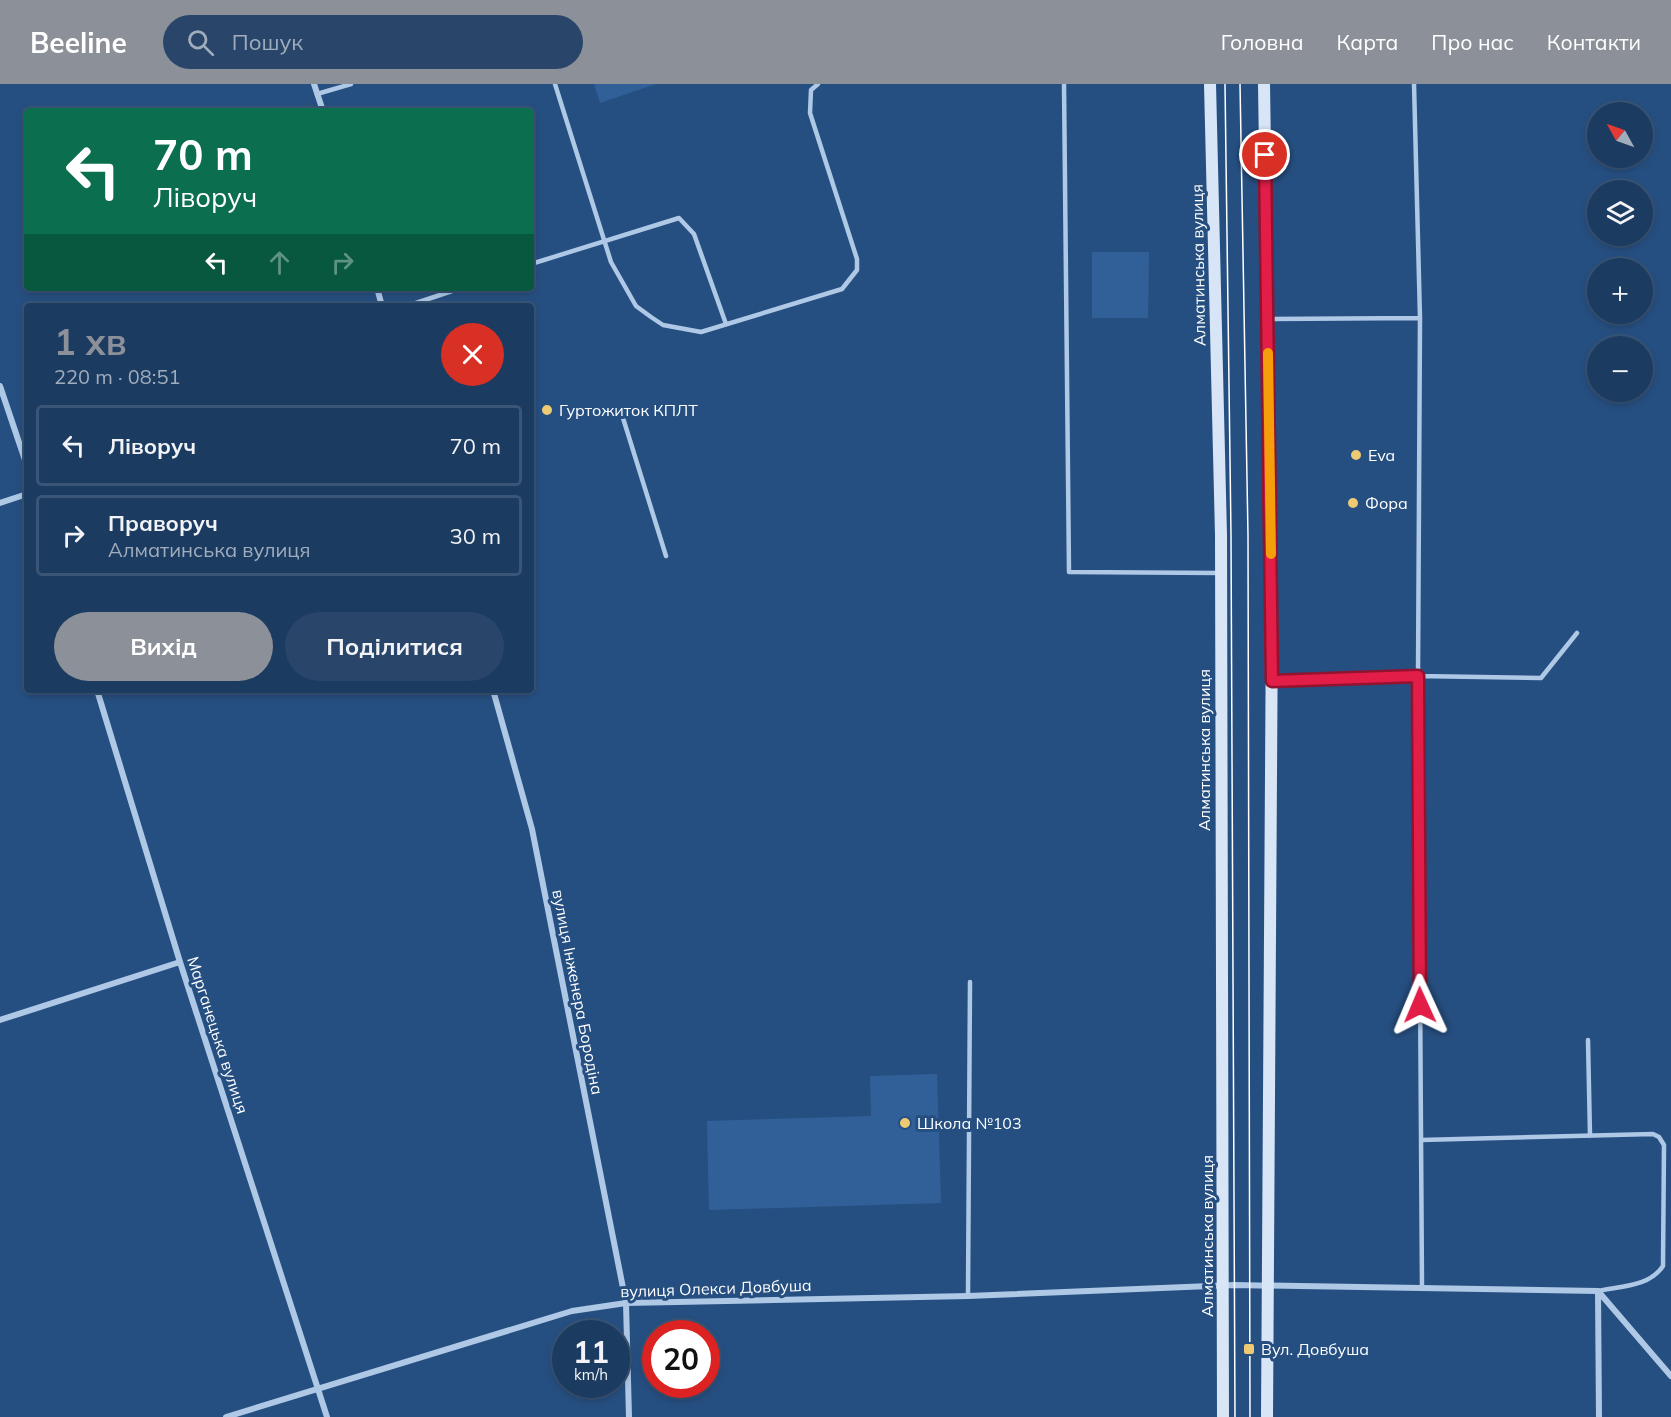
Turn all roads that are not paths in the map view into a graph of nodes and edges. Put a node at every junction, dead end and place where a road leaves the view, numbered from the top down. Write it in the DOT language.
graph roads {
  1 [pos="314,84"];
  2 [pos="351,84"];
  3 [pos="555,84"];
  4 [pos="818,84"];
  5 [pos="1064,84"];
  6 [pos="1210,84"];
  7 [pos="1264,84"];
  8 [pos="1414,84"];
  9 [pos="317,94"];
  10 [pos="321,108"];
  11 [pos="605,239"];
  12 [pos="534,263"];
  13 [pos="452,291"];
  14 [pos="416,303"];
  15 [pos="1420,318"];
  16 [pos="1268,320"];
  17 [pos="726,324"];
  18 [pos="0,386"];
  19 [pos="623,418"];
  20 [pos="24,457"];
  21 [pos="24,495"];
  22 [pos="0,503"];
  23 [pos="666,556"];
  24 [pos="1220,573"];
  25 [pos="1577,633"];
  26 [pos="1418,676"];
  27 [pos="1272,681"];
  28 [pos="98,693"];
  29 [pos="493,693"];
  30 [pos="180,962"];
  31 [pos="970,982"];
  32 [pos="0,1020"];
  33 [pos="1588,1040"];
  34 [pos="1590,1136"];
  35 [pos="1421,1140"];
  36 [pos="1223,1285"];
  37 [pos="1266,1285"];
  38 [pos="1422,1288"];
  39 [pos="1598,1291"];
  40 [pos="968,1296"];
  41 [pos="626,1303"];
  42 [pos="1671,1376"];
  43 [pos="318,1388"];
  44 [pos="226,1417"];
  45 [pos="327,1417"];
  46 [pos="629,1417"];
  47 [pos="1223,1417"];
  48 [pos="1267,1417"];
  49 [pos="1599,1417"];
  1 -- 9 [label="street"];
  2 -- 9 [label="lane"];
  3 -- 11 [label="lane"];
  4 -- 17 [label="lane"];
  5 -- 24 [label="lane"];
  6 -- 24 [label="street, Алматинська вулиця"];
  7 -- 16 [label="street"];
  8 -- 15 [label="lane"];
  9 -- 10 [label="street"];
  11 -- 12 [label="lane"];
  11 -- 17 [label="lane"];
  11 -- 17 [label="lane"];
  13 -- 14 [label="lane"];
  15 -- 16 [label="lane"];
  15 -- 26 [label="lane"];
  16 -- 27 [label="street"];
  18 -- 20 [label="street"];
  19 -- 23 [label="lane"];
  21 -- 22 [label="street"];
  24 -- 36 [label="street, Алматинська вулиця"];
  25 -- 26 [label="lane"];
  26 -- 27 [label="lane"];
  26 -- 35 [label="lane"];
  27 -- 37 [label="street"];
  28 -- 30 [label="street, Марганецька вулиця"];
  29 -- 41 [label="street, вулиця Інженера Бородіна"];
  30 -- 32 [label="street"];
  30 -- 43 [label="street, Марганецька вулиця"];
  31 -- 40 [label="lane"];
  33 -- 34 [label="lane"];
  34 -- 35 [label="lane"];
  34 -- 39 [label="lane"];
  35 -- 38 [label="lane"];
  36 -- 37 [label="street, вулиця Олекси Довбуша"];
  36 -- 40 [label="street, вулиця Олекси Довбуша"];
  36 -- 47 [label="street, Алматинська вулиця"];
  37 -- 38 [label="street, вулиця Олекси Довбуша"];
  37 -- 48 [label="street"];
  38 -- 39 [label="street, вулиця Олекси Довбуша"];
  39 -- 42 [label="street"];
  39 -- 49 [label="street"];
  40 -- 41 [label="street, вулиця Олекси Довбуша"];
  41 -- 43 [label="street, вулиця Олекси Довбуша"];
  41 -- 46 [label="street, вулиця Інженера Бородіна"];
  43 -- 44 [label="street, вулиця Олекси Довбуша"];
  43 -- 45 [label="street, Марганецька вулиця"];
}
